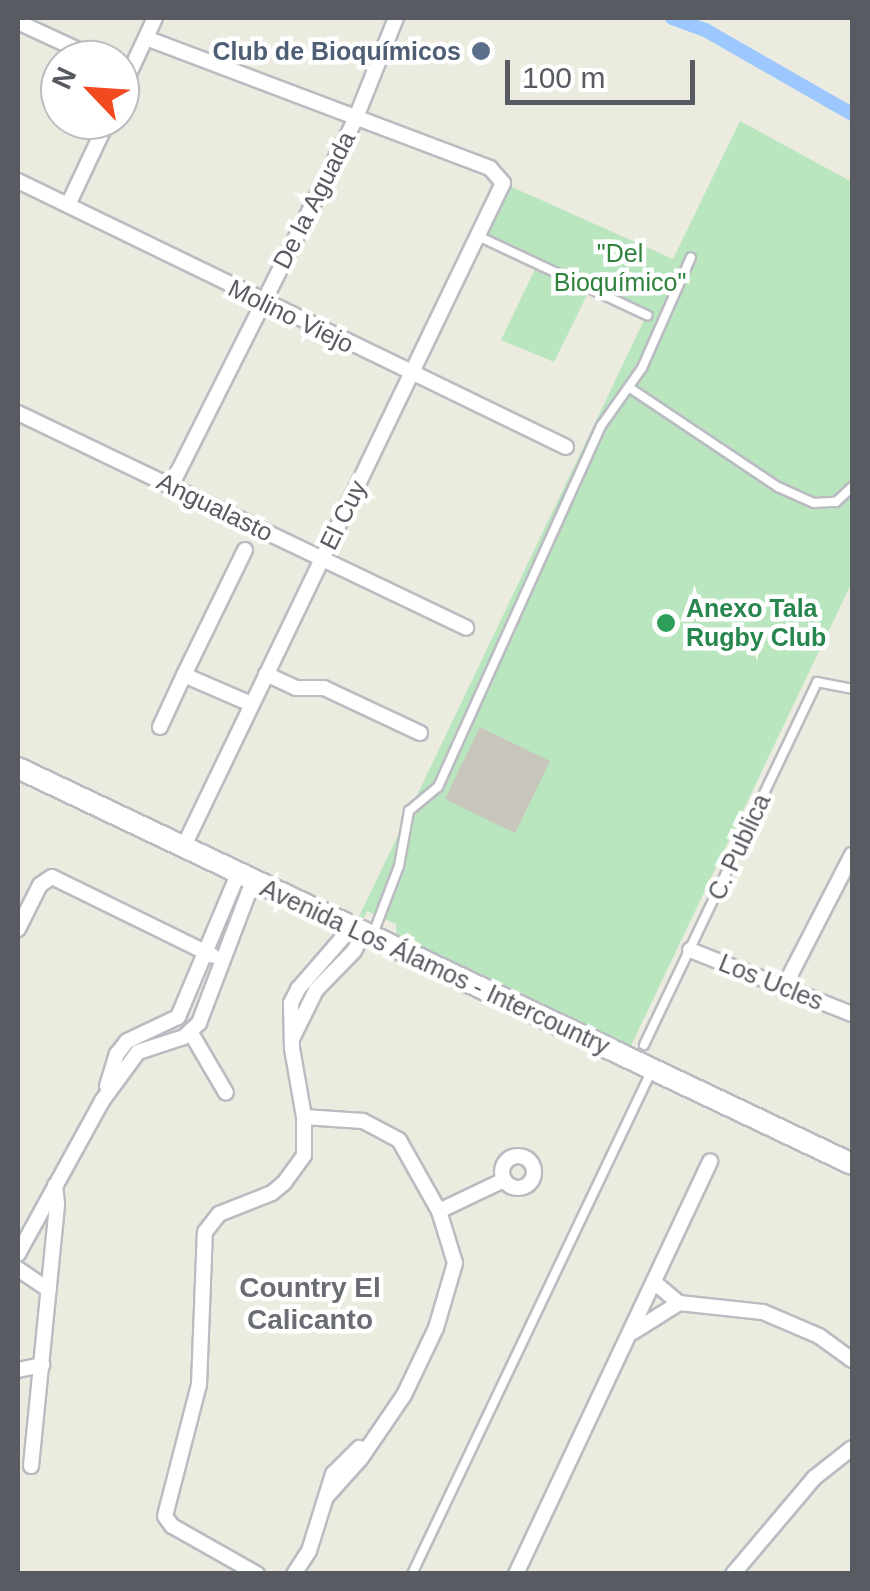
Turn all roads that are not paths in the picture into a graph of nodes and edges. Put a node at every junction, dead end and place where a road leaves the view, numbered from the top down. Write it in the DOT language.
graph roads {
  1 [pos="155,18"];
  2 [pos="396,18"];
  3 [pos="18,22"];
  4 [pos="146,38"];
  5 [pos="57,40"];
  6 [pos="140,47"];
  7 [pos="355,120"];
  8 [pos="99,140"];
  9 [pos="18,182"];
  10 [pos="68,205"];
  11 [pos="478,236"];
  12 [pos="691,257"];
  13 [pos="262,303"];
  14 [pos="646,315"];
  15 [pos="411,374"];
  16 [pos="630,388"];
  17 [pos="18,412"];
  18 [pos="566,447"];
  19 [pos="171,486"];
  20 [pos="852,487"];
  21 [pos="245,550"];
  22 [pos="322,559"];
  23 [pos="466,628"];
  24 [pos="266,674"];
  25 [pos="184,675"];
  26 [pos="852,688"];
  27 [pos="251,704"];
  28 [pos="160,727"];
  29 [pos="420,732"];
  30 [pos="18,768"];
  31 [pos="183,848"];
  32 [pos="852,854"];
  33 [pos="246,878"];
  34 [pos="18,930"];
  35 [pos="362,933"];
  36 [pos="690,950"];
  37 [pos="205,952"];
  38 [pos="222,960"];
  39 [pos="783,989"];
  40 [pos="852,1014"];
  41 [pos="191,1034"];
  42 [pos="644,1044"];
  43 [pos="652,1070"];
  44 [pos="226,1092"];
  45 [pos="102,1101"];
  46 [pos="304,1117"];
  47 [pos="710,1161"];
  48 [pos="852,1164"];
  49 [pos="504,1180"];
  50 [pos="55,1185"];
  51 [pos="439,1211"];
  52 [pos="18,1254"];
  53 [pos="18,1269"];
  54 [pos="654,1282"];
  55 [pos="49,1290"];
  56 [pos="679,1303"];
  57 [pos="629,1335"];
  58 [pos="852,1360"];
  59 [pos="42,1365"];
  60 [pos="18,1370"];
  61 [pos="852,1448"];
  62 [pos="31,1466"];
  63 [pos="257,1574"];
  64 [pos="294,1574"];
  65 [pos="412,1574"];
  66 [pos="516,1574"];
  67 [pos="733,1574"];
  1 -- 4 [label="street"];
  2 -- 7 [label="street, De la Aguada"];
  3 -- 5 [label="street"];
  4 -- 6 [label="street"];
  4 -- 7 [label="street"];
  7 -- 11 [label="street, El Cuy"];
  7 -- 13 [label="street, De la Aguada"];
  8 -- 10 [label="street"];
  9 -- 10 [label="street, Molino Viejo"];
  10 -- 13 [label="street, Molino Viejo"];
  11 -- 14 [label="lane"];
  11 -- 15 [label="street, El Cuy"];
  12 -- 16 [label="lane"];
  13 -- 15 [label="street, Molino Viejo"];
  13 -- 19 [label="street, De la Aguada"];
  15 -- 18 [label="street, Molino Viejo"];
  15 -- 22 [label="street, El Cuy"];
  16 -- 20 [label="lane"];
  16 -- 35 [label="lane"];
  17 -- 19 [label="street, Angualasto"];
  19 -- 22 [label="street, Angualasto"];
  21 -- 25 [label="street"];
  22 -- 23 [label="street, Angualasto"];
  22 -- 24 [label="street, El Cuy"];
  24 -- 27 [label="street, El Cuy"];
  24 -- 29 [label="street"];
  25 -- 27 [label="street"];
  25 -- 28 [label="street"];
  26 -- 36 [label="lane, C. Publica"];
  27 -- 31 [label="street, El Cuy"];
  30 -- 31 [label="main road, Avenida Los Álamos - Intercountry"];
  31 -- 33 [label="main road, Avenida Los Álamos - Intercountry"];
  32 -- 39 [label="street"];
  33 -- 35 [label="main road, Avenida Los Álamos - Intercountry"];
  33 -- 37 [label="street"];
  33 -- 38 [label="street"];
  34 -- 37 [label="street"];
  35 -- 43 [label="main road, Avenida Los Álamos - Intercountry"];
  35 -- 46 [label="street"];
  36 -- 39 [label="street, Los Ucles"];
  36 -- 42 [label="lane, C. Publica"];
  37 -- 38 [label="street"];
  37 -- 45 [label="street"];
  38 -- 41 [label="street"];
  39 -- 40 [label="street, Los Ucles"];
  41 -- 44 [label="street"];
  41 -- 45 [label="street"];
  43 -- 48 [label="main road, Avenida Los Álamos - Intercountry"];
  43 -- 65 [label="lane"];
  45 -- 50 [label="street"];
  46 -- 51 [label="street"];
  46 -- 63 [label="street"];
  47 -- 54 [label="street"];
  49 -- 51 [label="street"];
  50 -- 52 [label="street"];
  50 -- 55 [label="street"];
  51 -- 64 [label="street"];
  53 -- 55 [label="street"];
  54 -- 56 [label="street"];
  54 -- 57 [label="street"];
  55 -- 59 [label="street"];
  56 -- 57 [label="street"];
  56 -- 58 [label="street"];
  57 -- 66 [label="street"];
  59 -- 60 [label="street"];
  59 -- 62 [label="street"];
  61 -- 67 [label="street"];
}
